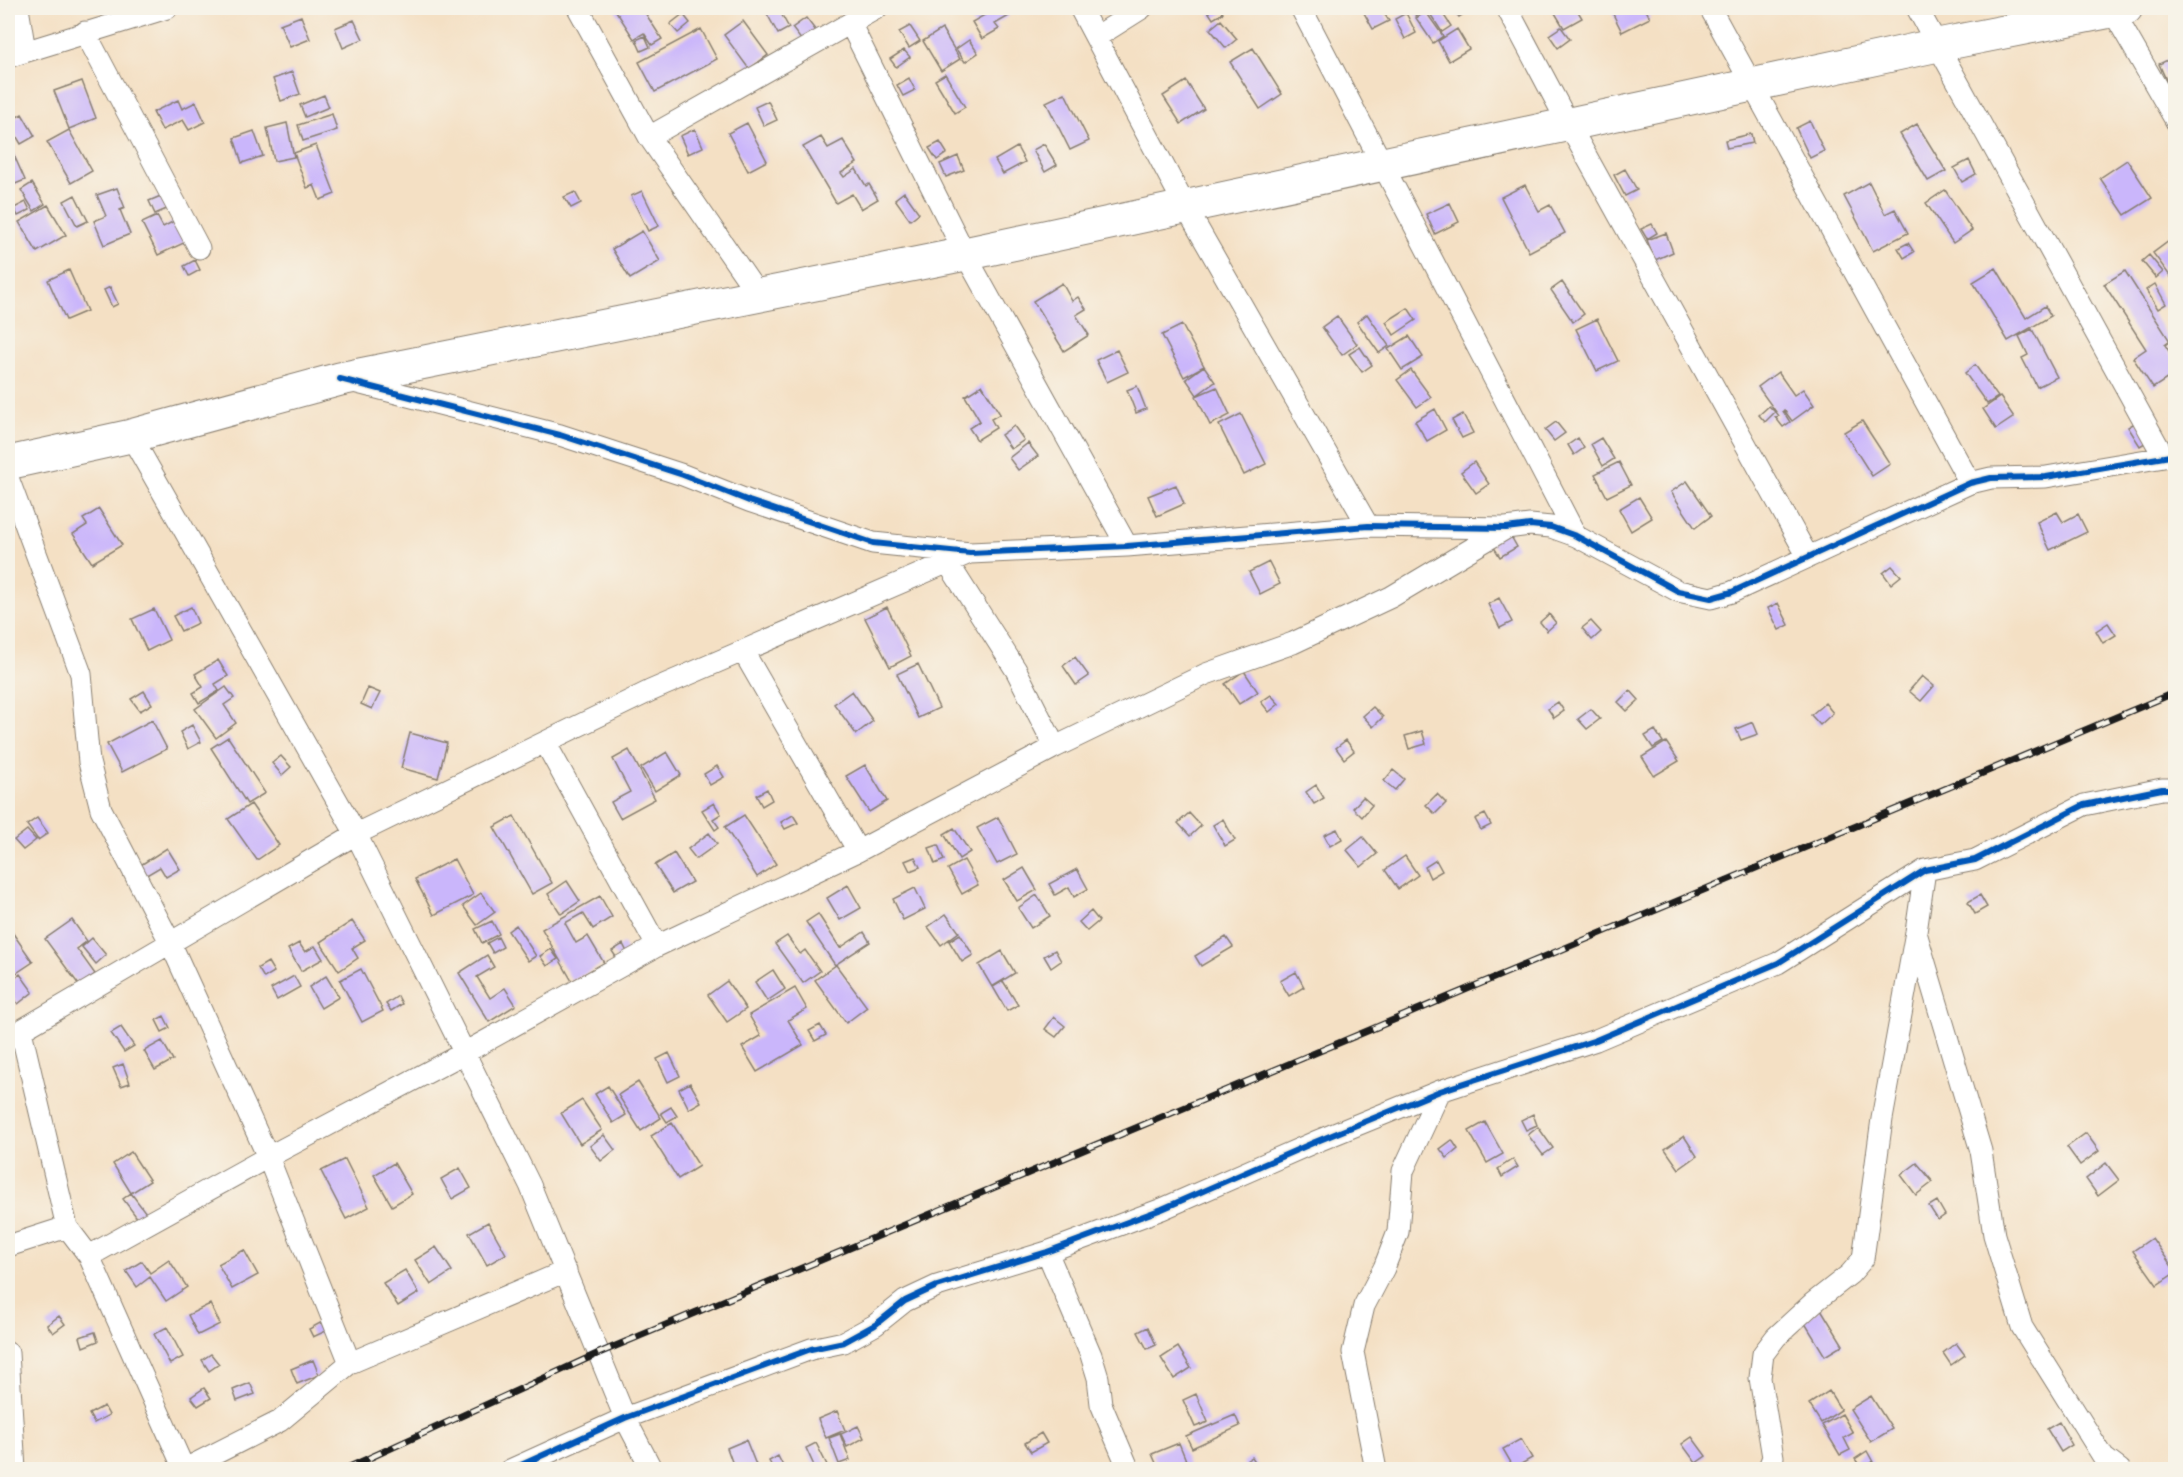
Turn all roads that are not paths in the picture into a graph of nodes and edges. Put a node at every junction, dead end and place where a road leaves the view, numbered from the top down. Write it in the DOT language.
graph roads {
  1 [pos="18,8"];
  2 [pos="167,8"];
  3 [pos="578,8"];
  4 [pos="877,8"];
  5 [pos="1080,8"];
  6 [pos="1142,8"];
  7 [pos="1301,8"];
  8 [pos="1507,8"];
  9 [pos="1710,8"];
  10 [pos="1917,8"];
  11 [pos="2117,8"];
  12 [pos="850,22"];
  13 [pos="85,32"];
  14 [pos="1096,37"];
  15 [pos="1938,45"];
  16 [pos="16,54"];
  17 [pos="1752,87"];
  18 [pos="2175,121"];
  19 [pos="1569,125"];
  20 [pos="649,137"];
  21 [pos="1383,165"];
  22 [pos="1185,206"];
  23 [pos="199,248"];
  24 [pos="965,254"];
  25 [pos="759,296"];
  26 [pos="340,379"];
  27 [pos="131,436"];
  28 [pos="2170,456"];
  29 [pos="8,463"];
  30 [pos="8,478"];
  31 [pos="1970,483"];
  32 [pos="1368,526"];
  33 [pos="1506,528"];
  34 [pos="1576,536"];
  35 [pos="1127,546"];
  36 [pos="970,553"];
  37 [pos="1808,557"];
  38 [pos="948,563"];
  39 [pos="743,651"];
  40 [pos="545,742"];
  41 [pos="1055,747"];
  42 [pos="2175,789"];
  43 [pos="356,834"];
  44 [pos="858,850"];
  45 [pos="1925,870"];
  46 [pos="1916,932"];
  47 [pos="170,942"];
  48 [pos="657,946"];
  49 [pos="14,1035"];
  50 [pos="466,1052"];
  51 [pos="1440,1091"];
  52 [pos="268,1157"];
  53 [pos="67,1227"];
  54 [pos="8,1246"];
  55 [pos="1047,1252"];
  56 [pos="89,1256"];
  57 [pos="566,1271"];
  58 [pos="8,1353"];
  59 [pos="350,1363"];
  60 [pos="625,1418"];
  61 [pos="184,1469"];
  62 [pos="15,1470"];
  63 [pos="510,1470"];
  64 [pos="652,1470"];
  65 [pos="1130,1470"];
  66 [pos="1376,1470"];
  67 [pos="1768,1470"];
  68 [pos="2120,1470"];
  1 -- 16 [label="street"];
  2 -- 13 [label="street"];
  3 -- 20 [label="street"];
  4 -- 12 [label="street"];
  5 -- 14 [label="street"];
  6 -- 14 [label="street"];
  7 -- 21 [label="street"];
  8 -- 19 [label="street"];
  9 -- 17 [label="street"];
  10 -- 15 [label="street"];
  11 -- 15 [label="main road"];
  11 -- 18 [label="street"];
  12 -- 20 [label="street"];
  12 -- 24 [label="street"];
  13 -- 16 [label="street"];
  13 -- 23 [label="street"];
  14 -- 22 [label="street"];
  15 -- 17 [label="main road"];
  15 -- 28 [label="street"];
  17 -- 19 [label="main road"];
  17 -- 31 [label="street"];
  19 -- 21 [label="main road"];
  19 -- 37 [label="street"];
  20 -- 25 [label="street"];
  21 -- 22 [label="main road"];
  21 -- 34 [label="street"];
  22 -- 24 [label="main road"];
  22 -- 32 [label="street"];
  24 -- 25 [label="main road"];
  24 -- 35 [label="street"];
  25 -- 26 [label="main road"];
  26 -- 27 [label="main road"];
  26 -- 36 [label="street"];
  27 -- 29 [label="main road"];
  27 -- 43 [label="street"];
  28 -- 31 [label="street"];
  30 -- 47 [label="street"];
  31 -- 37 [label="street"];
  32 -- 33 [label="street"];
  32 -- 35 [label="street"];
  33 -- 34 [label="street"];
  33 -- 41 [label="street"];
  34 -- 37 [label="street"];
  35 -- 36 [label="street"];
  36 -- 38 [label="street"];
  38 -- 39 [label="street"];
  38 -- 41 [label="street"];
  39 -- 40 [label="street"];
  39 -- 44 [label="street"];
  40 -- 43 [label="street"];
  40 -- 48 [label="street"];
  41 -- 44 [label="street"];
  42 -- 45 [label="street"];
  43 -- 47 [label="street"];
  43 -- 50 [label="street"];
  44 -- 48 [label="street"];
  45 -- 46 [label="street"];
  45 -- 51 [label="street"];
  46 -- 67 [label="street"];
  46 -- 68 [label="street"];
  47 -- 49 [label="street"];
  47 -- 52 [label="street"];
  48 -- 50 [label="street"];
  49 -- 53 [label="street"];
  50 -- 52 [label="street"];
  50 -- 57 [label="street"];
  51 -- 55 [label="street"];
  51 -- 66 [label="street"];
  52 -- 56 [label="street"];
  52 -- 59 [label="street"];
  53 -- 54 [label="street"];
  53 -- 56 [label="street"];
  55 -- 60 [label="street"];
  55 -- 65 [label="street"];
  56 -- 61 [label="street"];
  57 -- 59 [label="street"];
  57 -- 60 [label="street"];
  58 -- 62 [label="street"];
  59 -- 61 [label="street"];
  60 -- 63 [label="street"];
  60 -- 64 [label="street"];
}
